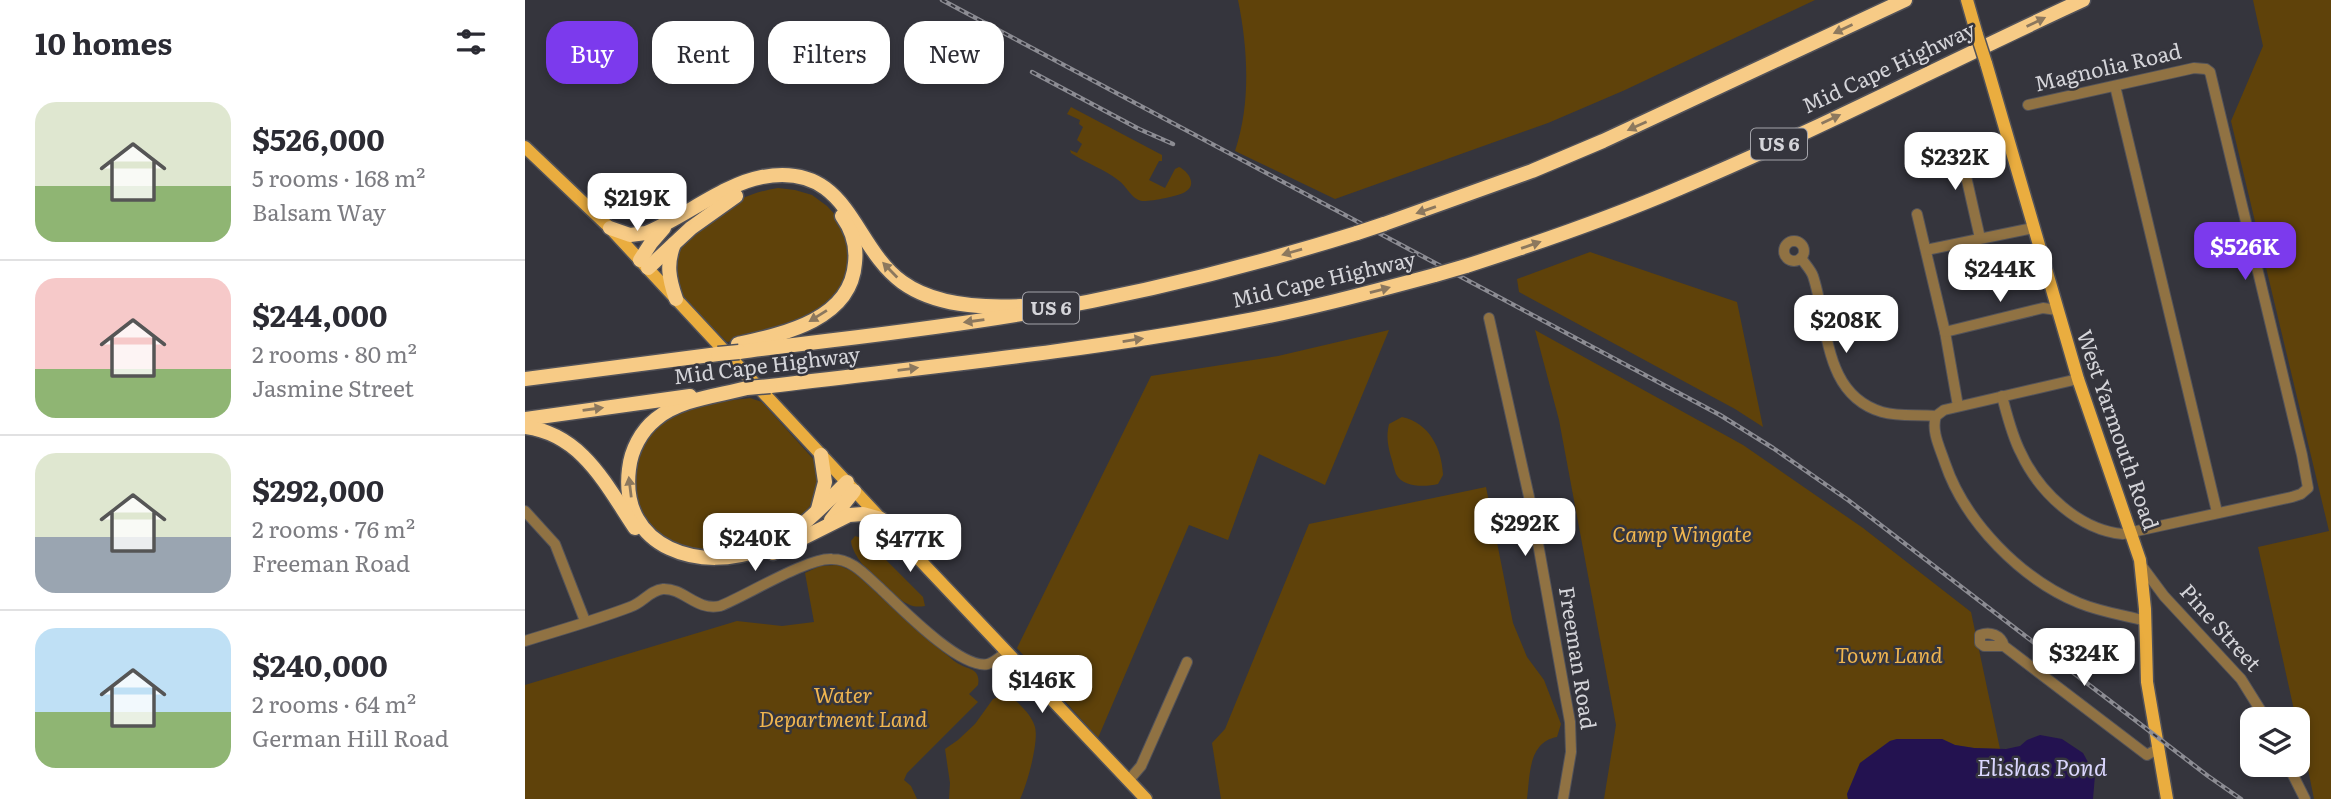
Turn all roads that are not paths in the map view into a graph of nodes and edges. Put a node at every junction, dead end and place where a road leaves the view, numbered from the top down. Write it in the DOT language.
graph roads {
  1 [pos="1905,0"];
  2 [pos="1967,0"];
  3 [pos="2083,0"];
  4 [pos="2115,86"];
  5 [pos="2028,105"];
  6 [pos="1958,141"];
  7 [pos="525,147"];
  8 [pos="1917,214"];
  9 [pos="670,222"];
  10 [pos="610,228"];
  11 [pos="2033,228"];
  12 [pos="1980,238"];
  13 [pos="675,242"];
  14 [pos="1926,250"];
  15 [pos="1801,258"];
  16 [pos="644,264"];
  17 [pos="676,299"];
  18 [pos="1072,305"];
  19 [pos="2057,310"];
  20 [pos="1489,318"];
  21 [pos="1945,332"];
  22 [pos="736,348"];
  23 [pos="525,379"];
  24 [pos="2078,380"];
  25 [pos="750,386"];
  26 [pos="2002,396"];
  27 [pos="1958,406"];
  28 [pos="1936,416"];
  29 [pos="525,418"];
  30 [pos="525,427"];
  31 [pos="821,455"];
  32 [pos="850,487"];
  33 [pos="817,510"];
  34 [pos="525,512"];
  35 [pos="2217,512"];
  36 [pos="881,519"];
  37 [pos="825,526"];
  38 [pos="2131,532"];
  39 [pos="2141,565"];
  40 [pos="585,621"];
  41 [pos="2146,621"];
  42 [pos="525,641"];
  43 [pos="2004,646"];
  44 [pos="1006,652"];
  45 [pos="1187,662"];
  46 [pos="2258,707"];
  47 [pos="2153,752"];
  48 [pos="2294,777"];
  49 [pos="1129,780"];
  50 [pos="1146,799"];
  51 [pos="1563,799"];
  52 [pos="2167,799"];
  53 [pos="2305,799"];
  1 -- 18 [label="highway, Mid Cape Highway / US 6, one-way, bridge"];
  2 -- 11 [label="main road, West Yarmouth Road, bridge"];
  25 -- 3 [label="highway, Mid Cape Highway / US 6, one-way, bridge"];
  4 -- 5 [label="street, Magnolia Road"];
  4 -- 35 [label="street"];
  4 -- 35 [label="street, Magnolia Road"];
  6 -- 12 [label="street"];
  7 -- 10 [label="main road"];
  8 -- 14 [label="street"];
  9 -- 10 [label="highway"];
  9 -- 16 [label="highway"];
  18 -- 9 [label="highway, one-way"];
  10 -- 16 [label="main road"];
  11 -- 12 [label="street"];
  11 -- 19 [label="main road, West Yarmouth Road"];
  12 -- 14 [label="street"];
  13 -- 16 [label="highway"];
  13 -- 17 [label="highway"];
  13 -- 22 [label="highway, one-way"];
  14 -- 21 [label="street"];
  15 -- 28 [label="street"];
  16 -- 17 [label="main road"];
  17 -- 25 [label="main road"];
  18 -- 22 [label="highway, Mid Cape Highway / US 6, one-way"];
  19 -- 21 [label="street"];
  19 -- 24 [label="main road, West Yarmouth Road"];
  20 -- 51 [label="street, Freeman Road"];
  21 -- 27 [label="street"];
  22 -- 23 [label="highway, Mid Cape Highway / US 6, bridge"];
  24 -- 26 [label="street"];
  24 -- 38 [label="main road, West Yarmouth Road"];
  29 -- 25 [label="highway, Mid Cape Highway / US 6, one-way"];
  25 -- 31 [label="main road"];
  33 -- 25 [label="highway, one-way"];
  26 -- 27 [label="street"];
  26 -- 38 [label="street"];
  27 -- 28 [label="street"];
  28 -- 41 [label="street"];
  30 -- 37 [label="highway"];
  31 -- 32 [label="main road"];
  31 -- 33 [label="highway"];
  32 -- 33 [label="highway"];
  32 -- 36 [label="main road"];
  32 -- 37 [label="highway"];
  34 -- 40 [label="street"];
  35 -- 38 [label="street"];
  36 -- 37 [label="highway"];
  36 -- 44 [label="main road"];
  38 -- 39 [label="main road, West Yarmouth Road"];
  39 -- 41 [label="main road, West Yarmouth Road"];
  39 -- 46 [label="street, Pine Street"];
  40 -- 42 [label="street"];
  40 -- 44 [label="street"];
  41 -- 47 [label="main road, West Yarmouth Road"];
  43 -- 47 [label="street"];
  44 -- 49 [label="main road"];
  45 -- 49 [label="street"];
  47 -- 52 [label="main road, West Yarmouth Road"];
  48 -- 53 [label="street"];
  49 -- 50 [label="main road"];
}
